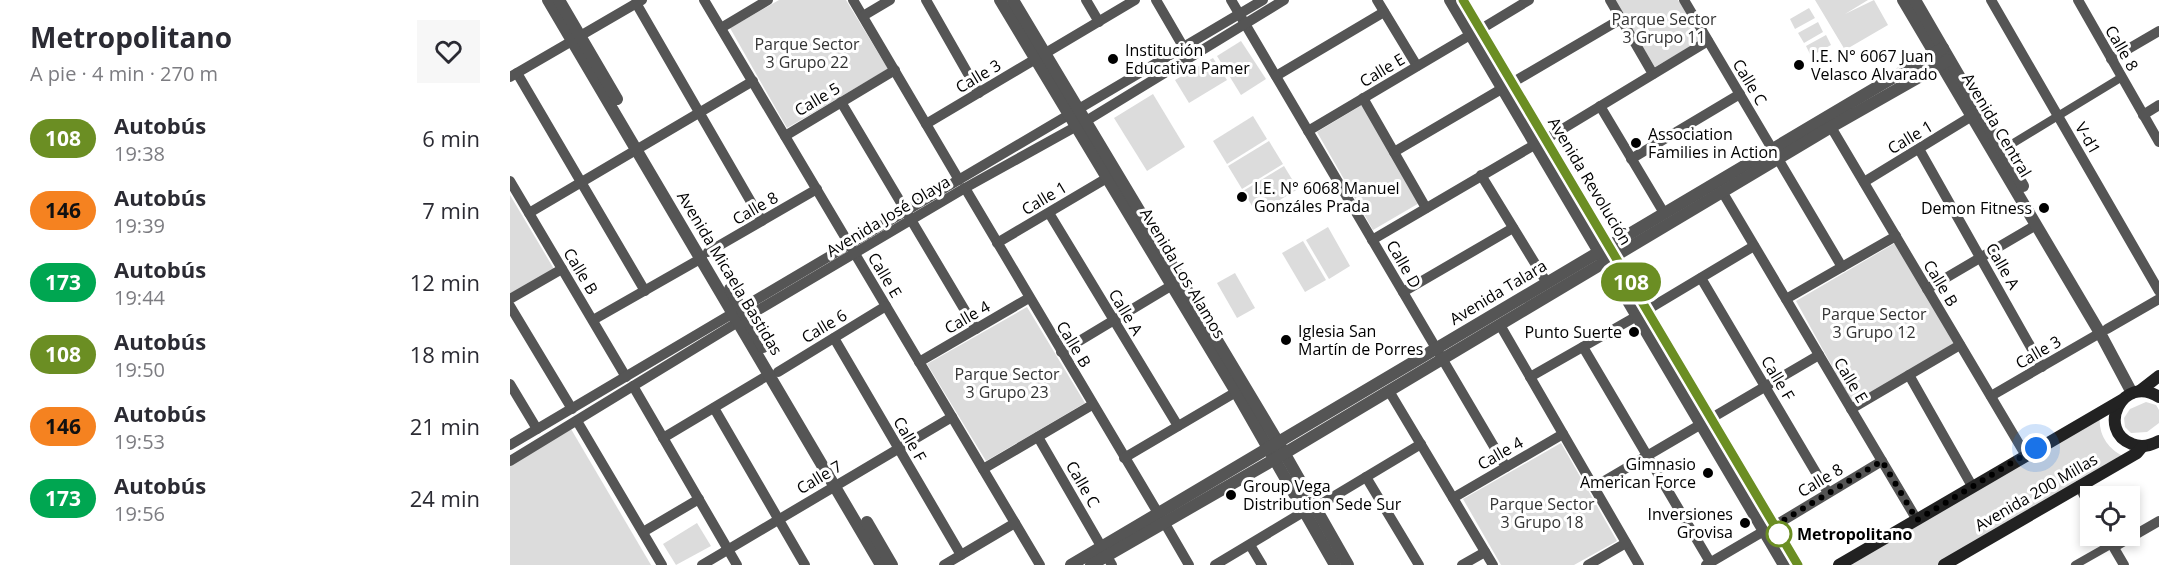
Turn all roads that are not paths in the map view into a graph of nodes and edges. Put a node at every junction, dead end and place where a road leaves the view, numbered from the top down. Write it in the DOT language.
graph roads {
  1 [pos="548,0"];
  2 [pos="559,0"];
  3 [pos="705,0"];
  4 [pos="768,0"];
  5 [pos="853,0"];
  6 [pos="890,0"];
  7 [pos="926,0"];
  8 [pos="1000,0"];
  9 [pos="1013,0"];
  10 [pos="1086,0"];
  11 [pos="1135,0"];
  12 [pos="1156,0"];
  13 [pos="1231,0"];
  14 [pos="1263,0"];
  15 [pos="1284,0"];
  16 [pos="1377,0"];
  17 [pos="1450,0"];
  18 [pos="1463,0"];
  19 [pos="1529,0"];
  20 [pos="1610,0"];
  21 [pos="1684,0"];
  22 [pos="1903,0"];
  23 [pos="1914,0"];
  24 [pos="1990,0"];
  25 [pos="2079,0"];
  26 [pos="639,2"];
  27 [pos="1384,12"];
  28 [pos="862,16"];
  29 [pos="1242,19"];
  30 [pos="1621,19"];
  31 [pos="1099,22"];
  32 [pos="721,27"];
  33 [pos="2159,31"];
  34 [pos="1475,32"];
  35 [pos="576,38"];
  36 [pos="1708,41"];
  37 [pos="1184,48"];
  38 [pos="1938,50"];
  39 [pos="1040,57"];
  40 [pos="2111,58"];
  41 [pos="1945,62"];
  42 [pos="1417,66"];
  43 [pos="895,70"];
  44 [pos="1653,74"];
  45 [pos="514,75"];
  46 [pos="1276,76"];
  47 [pos="2122,77"];
  48 [pos="753,81"];
  49 [pos="1508,87"];
  50 [pos="979,93"];
  51 [pos="1740,94"];
  52 [pos="1363,98"];
  53 [pos="842,102"];
  54 [pos="2159,105"];
  55 [pos="1600,106"];
  56 [pos="699,113"];
  57 [pos="2143,115"];
  58 [pos="1972,116"];
  59 [pos="2058,116"];
  60 [pos="1077,119"];
  61 [pos="926,124"];
  62 [pos="1831,127"];
  63 [pos="1308,131"];
  64 [pos="785,136"];
  65 [pos="1541,141"];
  66 [pos="2159,142"];
  67 [pos="641,148"];
  68 [pos="1919,149"];
  69 [pos="2002,150"];
  70 [pos="1394,152"];
  71 [pos="1776,154"];
  72 [pos="1631,159"];
  73 [pos="1481,175"];
  74 [pos="1107,178"];
  75 [pos="510,181"];
  76 [pos="1864,182"];
  77 [pos="582,183"];
  78 [pos="962,184"];
  79 [pos="817,189"];
  80 [pos="1723,193"];
  81 [pos="1426,208"];
  82 [pos="529,213"];
  83 [pos="1049,213"];
  84 [pos="1664,213"];
  85 [pos="908,215"];
  86 [pos="762,221"];
  87 [pos="2036,225"];
  88 [pos="1513,228"];
  89 [pos="1896,236"];
  90 [pos="1372,240"];
  91 [pos="997,243"];
  92 [pos="1754,246"];
  93 [pos="852,249"];
  94 [pos="1608,253"];
  95 [pos="705,255"];
  96 [pos="1981,258"];
  97 [pos="1842,267"];
  98 [pos="562,269"];
  99 [pos="1701,278"];
  100 [pos="1176,283"];
  101 [pos="1547,283"];
  102 [pos="1927,289"];
  103 [pos="645,291"];
  104 [pos="2159,291"];
  105 [pos="1403,292"];
  106 [pos="1029,298"];
  107 [pos="510,299"];
  108 [pos="1786,299"];
  109 [pos="2159,299"];
  110 [pos="510,306"];
  111 [pos="886,306"];
  112 [pos="1642,313"];
  113 [pos="740,316"];
  114 [pos="593,320"];
  115 [pos="1114,320"];
  116 [pos="1500,325"];
  117 [pos="976,329"];
  118 [pos="2103,331"];
  119 [pos="834,338"];
  120 [pos="1960,345"];
  121 [pos="1583,347"];
  122 [pos="1061,352"];
  123 [pos="1439,354"];
  124 [pos="1819,355"];
  125 [pos="919,362"];
  126 [pos="2042,367"];
  127 [pos="774,373"];
  128 [pos="1909,375"];
  129 [pos="2159,376"];
  130 [pos="1530,377"];
  131 [pos="630,381"];
  132 [pos="510,384"];
  133 [pos="1766,387"];
  134 [pos="1389,391"];
  135 [pos="1236,392"];
  136 [pos="2134,393"];
  137 [pos="1991,396"];
  138 [pos="2159,397"];
  139 [pos="514,398"];
  140 [pos="1092,405"];
  141 [pos="714,408"];
  142 [pos="572,409"];
  143 [pos="1851,409"];
  144 [pos="952,417"];
  145 [pos="577,421"];
  146 [pos="1706,421"];
  147 [pos="1178,426"];
  148 [pos="537,429"];
  149 [pos="1563,434"];
  150 [pos="1038,437"];
  151 [pos="663,438"];
  152 [pos="2159,441"];
  153 [pos="1421,444"];
  154 [pos="510,445"];
  155 [pos="2142,447"];
  156 [pos="898,448"];
  157 [pos="1276,451"];
  158 [pos="2025,454"];
  159 [pos="1648,456"];
  160 [pos="1124,458"];
  161 [pos="510,461"];
  162 [pos="1882,461"];
  163 [pos="1506,467"];
  164 [pos="983,469"];
  165 [pos="1366,477"];
  166 [pos="839,482"];
  167 [pos="1972,486"];
  168 [pos="2079,486"];
  169 [pos="1593,487"];
  170 [pos="1828,493"];
  171 [pos="1453,498"];
  172 [pos="699,499"];
  173 [pos="1310,509"];
  174 [pos="1161,518"];
  175 [pos="778,519"];
  176 [pos="1917,520"];
  177 [pos="2159,521"];
  178 [pos="1015,524"];
  179 [pos="1769,528"];
  180 [pos="2140,529"];
  181 [pos="643,532"];
  182 [pos="1626,543"];
  183 [pos="1250,545"];
  184 [pos="2105,546"];
  185 [pos="2113,546"];
  186 [pos="728,549"];
  187 [pos="1485,552"];
  188 [pos="961,555"];
  189 [pos="1107,556"];
  190 [pos="1958,561"];
  191 [pos="1708,564"];
  192 [pos="662,565"];
  193 [pos="702,565"];
  194 [pos="737,565"];
  195 [pos="805,565"];
  196 [pos="882,565"];
  197 [pos="892,565"];
  198 [pos="944,565"];
  199 [pos="1040,565"];
  200 [pos="1071,565"];
  201 [pos="1091,565"];
  202 [pos="1189,565"];
  203 [pos="1215,565"];
  204 [pos="1262,565"];
  205 [pos="1335,565"];
  206 [pos="1348,565"];
  207 [pos="1419,565"];
  208 [pos="1462,565"];
  209 [pos="1493,565"];
  210 [pos="1588,565"];
  211 [pos="1639,565"];
  212 [pos="1784,565"];
  213 [pos="1798,565"];
  214 [pos="1839,565"];
  215 [pos="1944,565"];
  216 [pos="2075,565"];
  217 [pos="2124,565"];
  1 -- 35 [label="street, Avenida Micaela Bastidas"];
  2 -- 35 [label="street, Avenida Micaela Bastidas"];
  3 -- 32 [label="street, Calle E"];
  4 -- 32 [label="street"];
  5 -- 28 [label="street, Calle B"];
  6 -- 28 [label="street"];
  7 -- 50 [label="street"];
  8 -- 39 [label="street, Avenida Los Alamos"];
  9 -- 39 [label="street, Avenida Los Alamos"];
  10 -- 31 [label="street"];
  11 -- 31 [label="street"];
  12 -- 37 [label="street"];
  13 -- 29 [label="street"];
  14 -- 29 [label="street, Avenida José Olaya"];
  15 -- 29 [label="street, Avenida José Olaya"];
  16 -- 27 [label="street"];
  17 -- 34 [label="street, Avenida Revolución"];
  18 -- 34 [label="street, Avenida Revolución"];
  19 -- 34 [label="street, Calle E"];
  20 -- 30 [label="street"];
  21 -- 36 [label="street, Calle C"];
  22 -- 38 [label="street, Avenida Central"];
  23 -- 38 [label="street, Avenida Central"];
  24 -- 59 [label="street, V-d1"];
  25 -- 40 [label="street, Calle 8"];
  26 -- 35 [label="street"];
  26 -- 56 [label="street"];
  27 -- 42 [label="street"];
  27 -- 46 [label="street"];
  28 -- 43 [label="street, Calle B"];
  29 -- 37 [label="street, Avenida José Olaya"];
  29 -- 46 [label="street, Calle D"];
  29 -- 60 [label="street, Avenida José Olaya"];
  30 -- 44 [label="street"];
  30 -- 49 [label="street"];
  31 -- 39 [label="street"];
  32 -- 48 [label="street, Calle E"];
  33 -- 40 [label="street"];
  34 -- 42 [label="street, Calle E"];
  34 -- 49 [label="street, Avenida Revolución"];
  35 -- 45 [label="street"];
  35 -- 67 [label="street, Avenida Micaela Bastidas"];
  36 -- 44 [label="street"];
  36 -- 51 [label="street, Calle C"];
  37 -- 60 [label="street, Avenida José Olaya"];
  38 -- 41 [label="street, Avenida Central"];
  38 -- 71 [label="street, Avenida Talara"];
  39 -- 50 [label="street, Calle 3"];
  39 -- 60 [label="street, Avenida Los Alamos"];
  40 -- 47 [label="street, Calle 8"];
  41 -- 58 [label="street, Avenida Central"];
  41 -- 62 [label="street, Avenida Talara"];
  41 -- 69 [label="street, Avenida Central"];
  42 -- 52 [label="street, Calle E"];
  43 -- 53 [label="street, Calle 5"];
  43 -- 61 [label="street, Calle B"];
  44 -- 55 [label="street"];
  45 -- 77 [label="street"];
  46 -- 63 [label="street, Calle D"];
  47 -- 57 [label="street, Calle 8"];
  47 -- 59 [label="street"];
  48 -- 56 [label="street"];
  48 -- 64 [label="street, Calle E"];
  49 -- 65 [label="street, Avenida Revolución"];
  49 -- 70 [label="street"];
  50 -- 61 [label="street, Calle 3"];
  51 -- 71 [label="street, Calle C"];
  51 -- 72 [label="street"];
  52 -- 63 [label="street, Calle E"];
  52 -- 70 [label="street"];
  53 -- 64 [label="street, Calle 5"];
  53 -- 85 [label="street"];
  54 -- 57 [label="street"];
  55 -- 65 [label="street"];
  55 -- 72 [label="street"];
  56 -- 67 [label="street"];
  56 -- 86 [label="street"];
  57 -- 66 [label="street, Calle 8"];
  58 -- 68 [label="street, Calle 1"];
  58 -- 87 [label="street, Avenida Central"];
  59 -- 69 [label="street"];
  59 -- 104 [label="street, V-d1"];
  60 -- 74 [label="street, Avenida Los Alamos"];
  60 -- 78 [label="street, Avenida José Olaya"];
  60 -- 100 [label="street, Avenida Los Alamos"];
  61 -- 78 [label="street, Calle B"];
  62 -- 71 [label="street, Avenida Talara"];
  62 -- 76 [label="street, Calle B"];
  63 -- 90 [label="street, Calle D"];
  64 -- 79 [label="street, Calle E"];
  65 -- 73 [label="street"];
  65 -- 94 [label="street, Avenida Revolución"];
  67 -- 77 [label="street"];
  67 -- 95 [label="street, Avenida Micaela Bastidas"];
  68 -- 76 [label="street, Calle 1"];
  68 -- 96 [label="street, Calle A"];
  69 -- 118 [label="street, Avenida Central"];
  70 -- 81 [label="street"];
  71 -- 80 [label="street, Avenida Talara"];
  71 -- 84 [label="street, Avenida Talara"];
  71 -- 97 [label="street"];
  72 -- 84 [label="street"];
  73 -- 81 [label="street"];
  73 -- 88 [label="street"];
  74 -- 83 [label="street, Calle 1"];
  74 -- 100 [label="street, Avenida Los Alamos"];
  75 -- 82 [label="street, Calle B"];
  76 -- 89 [label="street, Calle B"];
  77 -- 82 [label="street"];
  77 -- 103 [label="street"];
  78 -- 85 [label="street, Avenida José Olaya"];
  78 -- 91 [label="street, Calle B"];
  79 -- 86 [label="street, Calle 8"];
  79 -- 93 [label="street, Calle E"];
  80 -- 92 [label="street, Calle E"];
  80 -- 94 [label="street, Avenida Talara"];
  81 -- 90 [label="street"];
  82 -- 98 [label="street, Calle B"];
  83 -- 91 [label="street, Calle 1"];
  83 -- 115 [label="street, Calle A"];
  84 -- 94 [label="street, Avenida Talara"];
  85 -- 93 [label="street, Avenida José Olaya"];
  85 -- 117 [label="street"];
  86 -- 95 [label="street, Calle 8"];
  87 -- 96 [label="street"];
  87 -- 118 [label="street, Avenida Central"];
  88 -- 101 [label="street"];
  88 -- 105 [label="street"];
  89 -- 97 [label="street"];
  89 -- 102 [label="street, Calle B"];
  90 -- 105 [label="street, Calle D"];
  91 -- 106 [label="street, Calle B"];
  92 -- 99 [label="street"];
  92 -- 108 [label="street, Calle E"];
  93 -- 111 [label="street, Calle E"];
  93 -- 113 [label="street, Avenida José Olaya"];
  94 -- 101 [label="street, Avenida Talara"];
  94 -- 112 [label="street, Avenida Revolución"];
  94 -- 116 [label="street, Avenida Talara"];
  95 -- 103 [label="street, Calle 8"];
  95 -- 113 [label="street, Avenida Micaela Bastidas"];
  96 -- 102 [label="street"];
  96 -- 126 [label="street, Calle A"];
  97 -- 108 [label="street"];
  98 -- 107 [label="street"];
  98 -- 114 [label="street, Calle B"];
  99 -- 112 [label="street"];
  99 -- 133 [label="street, Calle F"];
  100 -- 115 [label="street"];
  100 -- 135 [label="street, Avenida Los Alamos"];
  100 -- 157 [label="street, Avenida Los Alamos"];
  101 -- 123 [label="street, Avenida Talara"];
  102 -- 120 [label="street, Calle B"];
  103 -- 114 [label="street, Calle 8"];
  105 -- 123 [label="street, Calle D"];
  106 -- 117 [label="street, Calle 4"];
  106 -- 122 [label="street, Calle B"];
  108 -- 124 [label="street, Calle E"];
  109 -- 118 [label="street, Calle 3"];
  110 -- 142 [label="street"];
  111 -- 119 [label="street, Calle 6"];
  111 -- 125 [label="street, Calle E"];
  112 -- 121 [label="street"];
  112 -- 146 [label="street, Avenida Revolución"];
  113 -- 127 [label="street, Avenida Micaela Bastidas"];
  113 -- 131 [label="street, Avenida José Olaya"];
  114 -- 131 [label="street, Calle B"];
  115 -- 122 [label="street"];
  115 -- 147 [label="street, Calle A"];
  116 -- 123 [label="street, Avenida Talara"];
  116 -- 130 [label="street"];
  117 -- 125 [label="street, Calle 4"];
  118 -- 126 [label="street, Calle 3"];
  118 -- 136 [label="street, Avenida Central"];
  119 -- 127 [label="street, Calle 6"];
  119 -- 156 [label="street, Calle F"];
  120 -- 128 [label="street"];
  120 -- 137 [label="street, Calle B"];
  121 -- 130 [label="street"];
  121 -- 159 [label="street"];
  122 -- 140 [label="street, Calle B"];
  123 -- 134 [label="street, Avenida Talara"];
  123 -- 157 [label="street, Avenida Talara"];
  123 -- 163 [label="street, Calle D"];
  124 -- 133 [label="street"];
  124 -- 143 [label="street, Calle E"];
  125 -- 144 [label="street, Calle E"];
  126 -- 137 [label="street, Calle 3"];
  127 -- 141 [label="street, Calle 6"];
  127 -- 166 [label="street, Avenida Micaela Bastidas"];
  128 -- 143 [label="street"];
  128 -- 167 [label="street"];
  129 -- 136 [label="main road"];
  130 -- 149 [label="street"];
  131 -- 142 [label="street, Avenida José Olaya"];
  131 -- 145 [label="street, Avenida José Olaya"];
  131 -- 151 [label="street, Calle B"];
  132 -- 139 [label="street"];
  133 -- 146 [label="street"];
  133 -- 170 [label="street, Calle F"];
  134 -- 153 [label="street"];
  134 -- 157 [label="street, Avenida Talara"];
  135 -- 147 [label="street"];
  135 -- 157 [label="street, Avenida Los Alamos"];
  136 -- 138 [label="main road"];
  136 -- 155 [label="main road"];
  136 -- 158 [label="main road"];
  137 -- 158 [label="street, Calle B"];
  139 -- 148 [label="street"];
  140 -- 150 [label="street"];
  140 -- 160 [label="street, Calle B"];
  141 -- 151 [label="street, Calle 6"];
  141 -- 175 [label="street"];
  142 -- 148 [label="street, Avenida José Olaya"];
  143 -- 162 [label="street, Calle E"];
  144 -- 156 [label="street, Calle 7"];
  144 -- 164 [label="street, Calle E"];
  145 -- 161 [label="street, Avenida José Olaya"];
  145 -- 181 [label="street"];
  146 -- 159 [label="street"];
  146 -- 179 [label="street, Avenida Revolución"];
  147 -- 160 [label="street"];
  148 -- 154 [label="street, Avenida José Olaya"];
  149 -- 163 [label="street, Calle 4"];
  149 -- 169 [label="street"];
  150 -- 164 [label="street"];
  150 -- 189 [label="street, Calle C"];
  151 -- 172 [label="street, Calle B"];
  152 -- 155 [label="main road, Avenida 200 Millas"];
  153 -- 165 [label="street"];
  153 -- 171 [label="street"];
  155 -- 168 [label="main road, Avenida 200 Millas"];
  156 -- 166 [label="street, Calle 7"];
  156 -- 188 [label="street, Calle F"];
  157 -- 173 [label="street, Avenida Los Alamos"];
  157 -- 174 [label="street, Avenida Talara"];
  158 -- 167 [label="main road"];
  159 -- 169 [label="street"];
  159 -- 191 [label="street"];
  160 -- 174 [label="street, Calle B"];
  162 -- 170 [label="street, Calle 8"];
  162 -- 176 [label="street, Calle E"];
  163 -- 171 [label="street, Calle 4"];
  164 -- 178 [label="street, Calle E"];
  165 -- 173 [label="street"];
  165 -- 207 [label="street"];
  166 -- 175 [label="street, Calle 7"];
  166 -- 196 [label="street, Avenida Micaela Bastidas"];
  166 -- 197 [label="street, Avenida Micaela Bastidas"];
  167 -- 176 [label="main road"];
  168 -- 190 [label="main road, Avenida 200 Millas"];
  169 -- 182 [label="street"];
  170 -- 179 [label="street, Calle 8"];
  171 -- 187 [label="street"];
  172 -- 181 [label="street"];
  172 -- 186 [label="street, Calle B"];
  173 -- 183 [label="street"];
  173 -- 205 [label="street, Avenida Los Alamos"];
  173 -- 206 [label="street, Avenida Los Alamos"];
  174 -- 189 [label="street, Avenida Talara"];
  174 -- 202 [label="street, Calle B"];
  175 -- 186 [label="street, Calle 7"];
  175 -- 195 [label="street"];
  176 -- 214 [label="main road"];
  177 -- 180 [label="street"];
  178 -- 188 [label="street"];
  178 -- 199 [label="street, Calle E"];
  179 -- 191 [label="street"];
  179 -- 212 [label="street, Avenida Revolución"];
  179 -- 213 [label="street, Avenida Revolución"];
  181 -- 192 [label="street"];
  182 -- 210 [label="street"];
  182 -- 211 [label="street"];
  183 -- 203 [label="street"];
  183 -- 204 [label="street"];
  184 -- 216 [label="street"];
  185 -- 217 [label="street"];
  186 -- 193 [label="street, Calle 7"];
  186 -- 194 [label="street, Calle B"];
  187 -- 208 [label="street"];
  187 -- 209 [label="street"];
  188 -- 198 [label="street"];
  189 -- 200 [label="street, Avenida Talara"];
  189 -- 201 [label="street, Avenida Talara"];
  190 -- 215 [label="main road, Avenida 200 Millas"];
}
